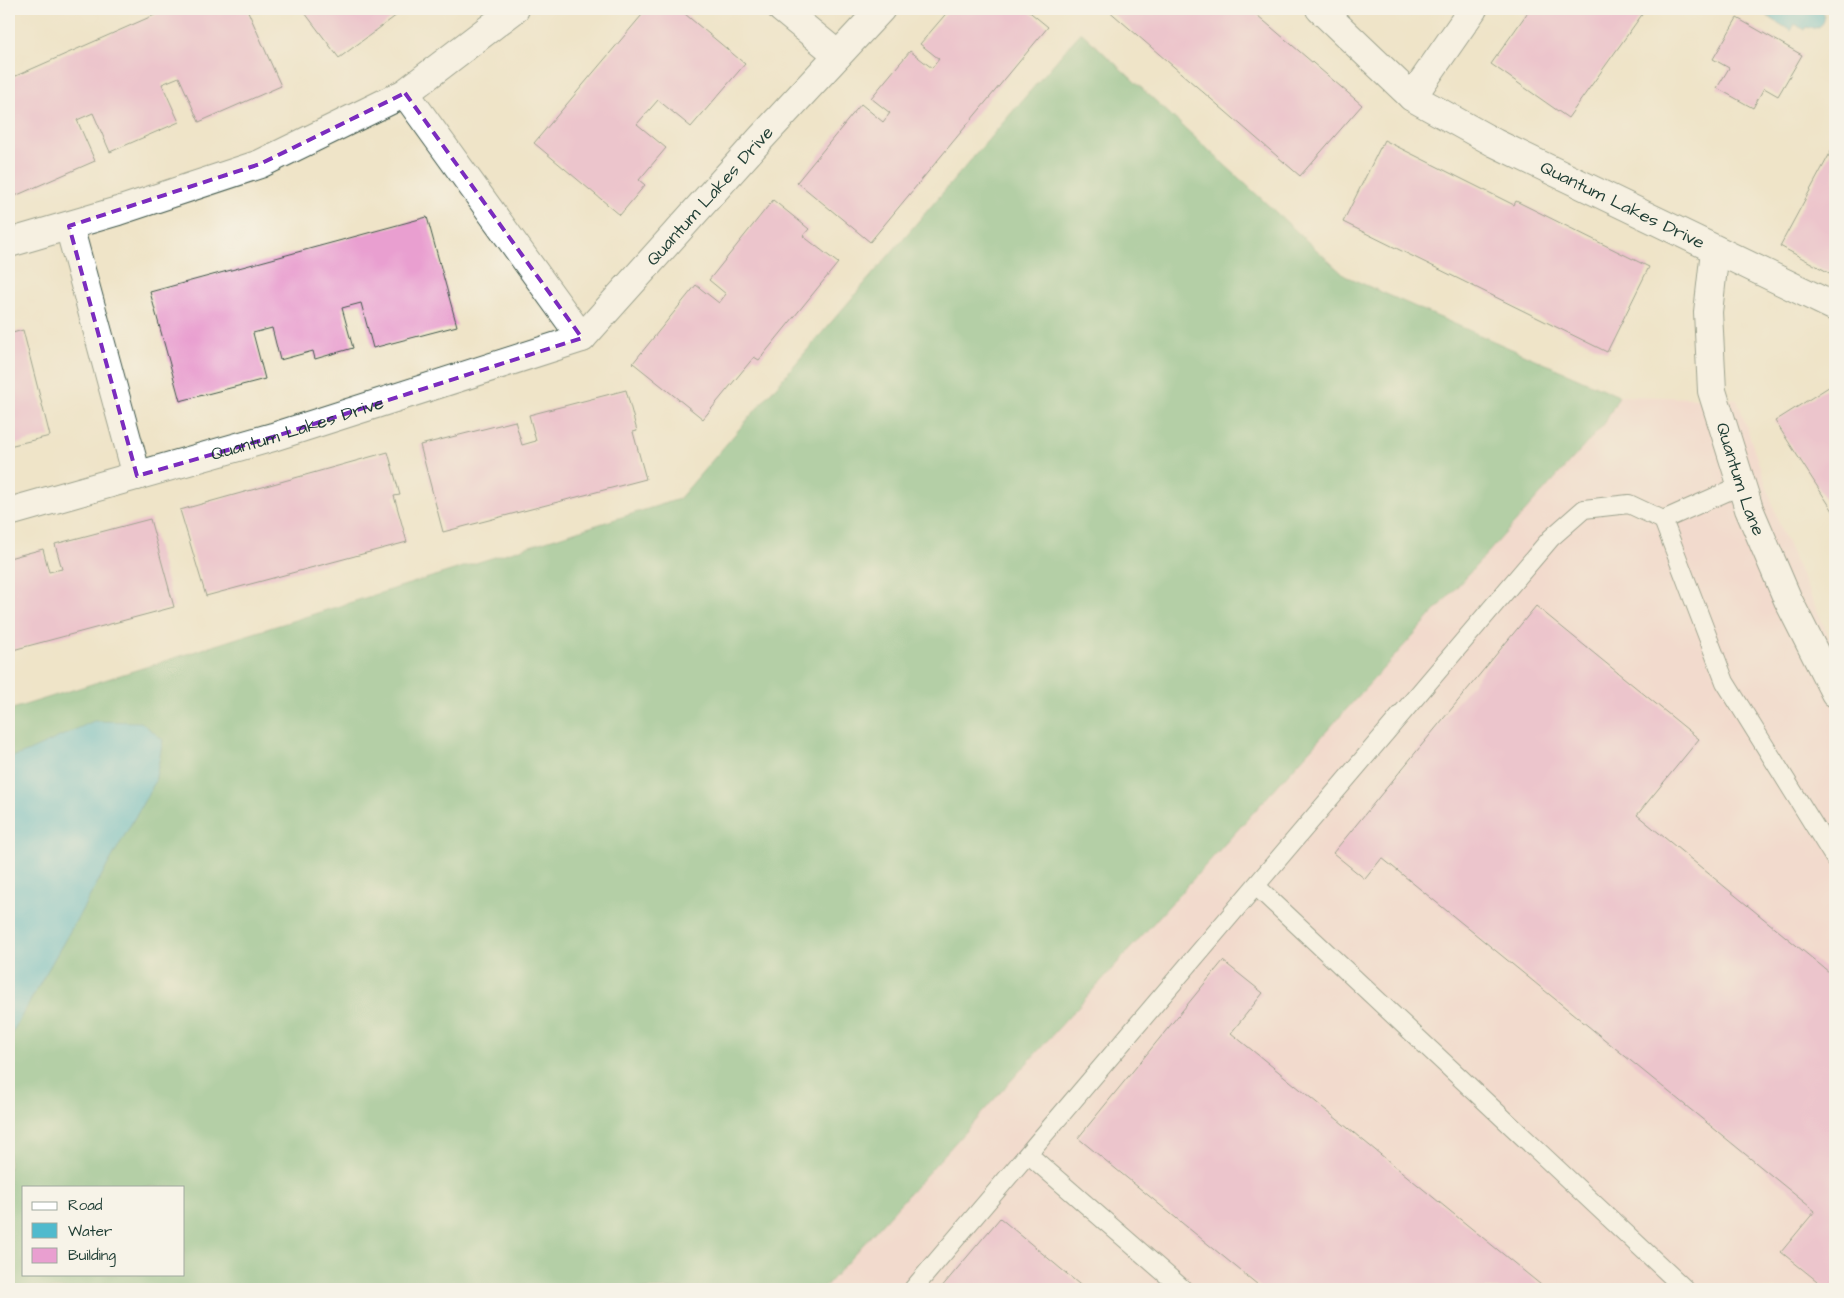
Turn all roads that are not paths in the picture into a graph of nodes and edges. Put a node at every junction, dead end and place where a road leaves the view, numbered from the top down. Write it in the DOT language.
graph roads {
  1 [pos="515,9"];
  2 [pos="782,9"];
  3 [pos="881,9"];
  4 [pos="1320,9"];
  5 [pos="1473,9"];
  6 [pos="838,55"];
  7 [pos="405,93"];
  8 [pos="1412,97"];
  9 [pos="69,226"];
  10 [pos="9,243"];
  11 [pos="1715,250"];
  12 [pos="1835,307"];
  13 [pos="582,338"];
  14 [pos="137,476"];
  15 [pos="1742,485"];
  16 [pos="9,512"];
  17 [pos="1663,520"];
  18 [pos="1835,694"];
  19 [pos="1835,859"];
  20 [pos="1256,886"];
  21 [pos="1028,1154"];
  22 [pos="913,1289"];
  23 [pos="1183,1289"];
  24 [pos="1685,1289"];
  1 -- 7 [label="street"];
  2 -- 6 [label="street"];
  3 -- 6 [label="street, Quantum Lakes Drive"];
  4 -- 8 [label="street, Quantum Lakes Drive"];
  5 -- 8 [label="street"];
  6 -- 13 [label="street, Quantum Lakes Drive"];
  7 -- 9 [label="street"];
  7 -- 13 [label="street"];
  8 -- 11 [label="street, Quantum Lakes Drive"];
  9 -- 10 [label="street"];
  9 -- 14 [label="street"];
  11 -- 12 [label="street, Quantum Lakes Drive"];
  11 -- 15 [label="street, Quantum Lane"];
  13 -- 14 [label="street, Quantum Lakes Drive"];
  14 -- 16 [label="street, Quantum Lakes Drive"];
  15 -- 17 [label="lane"];
  15 -- 18 [label="street, Quantum Lane"];
  17 -- 19 [label="lane"];
  17 -- 20 [label="lane"];
  20 -- 21 [label="lane"];
  20 -- 24 [label="lane"];
  21 -- 22 [label="lane"];
  21 -- 23 [label="lane"];
}
